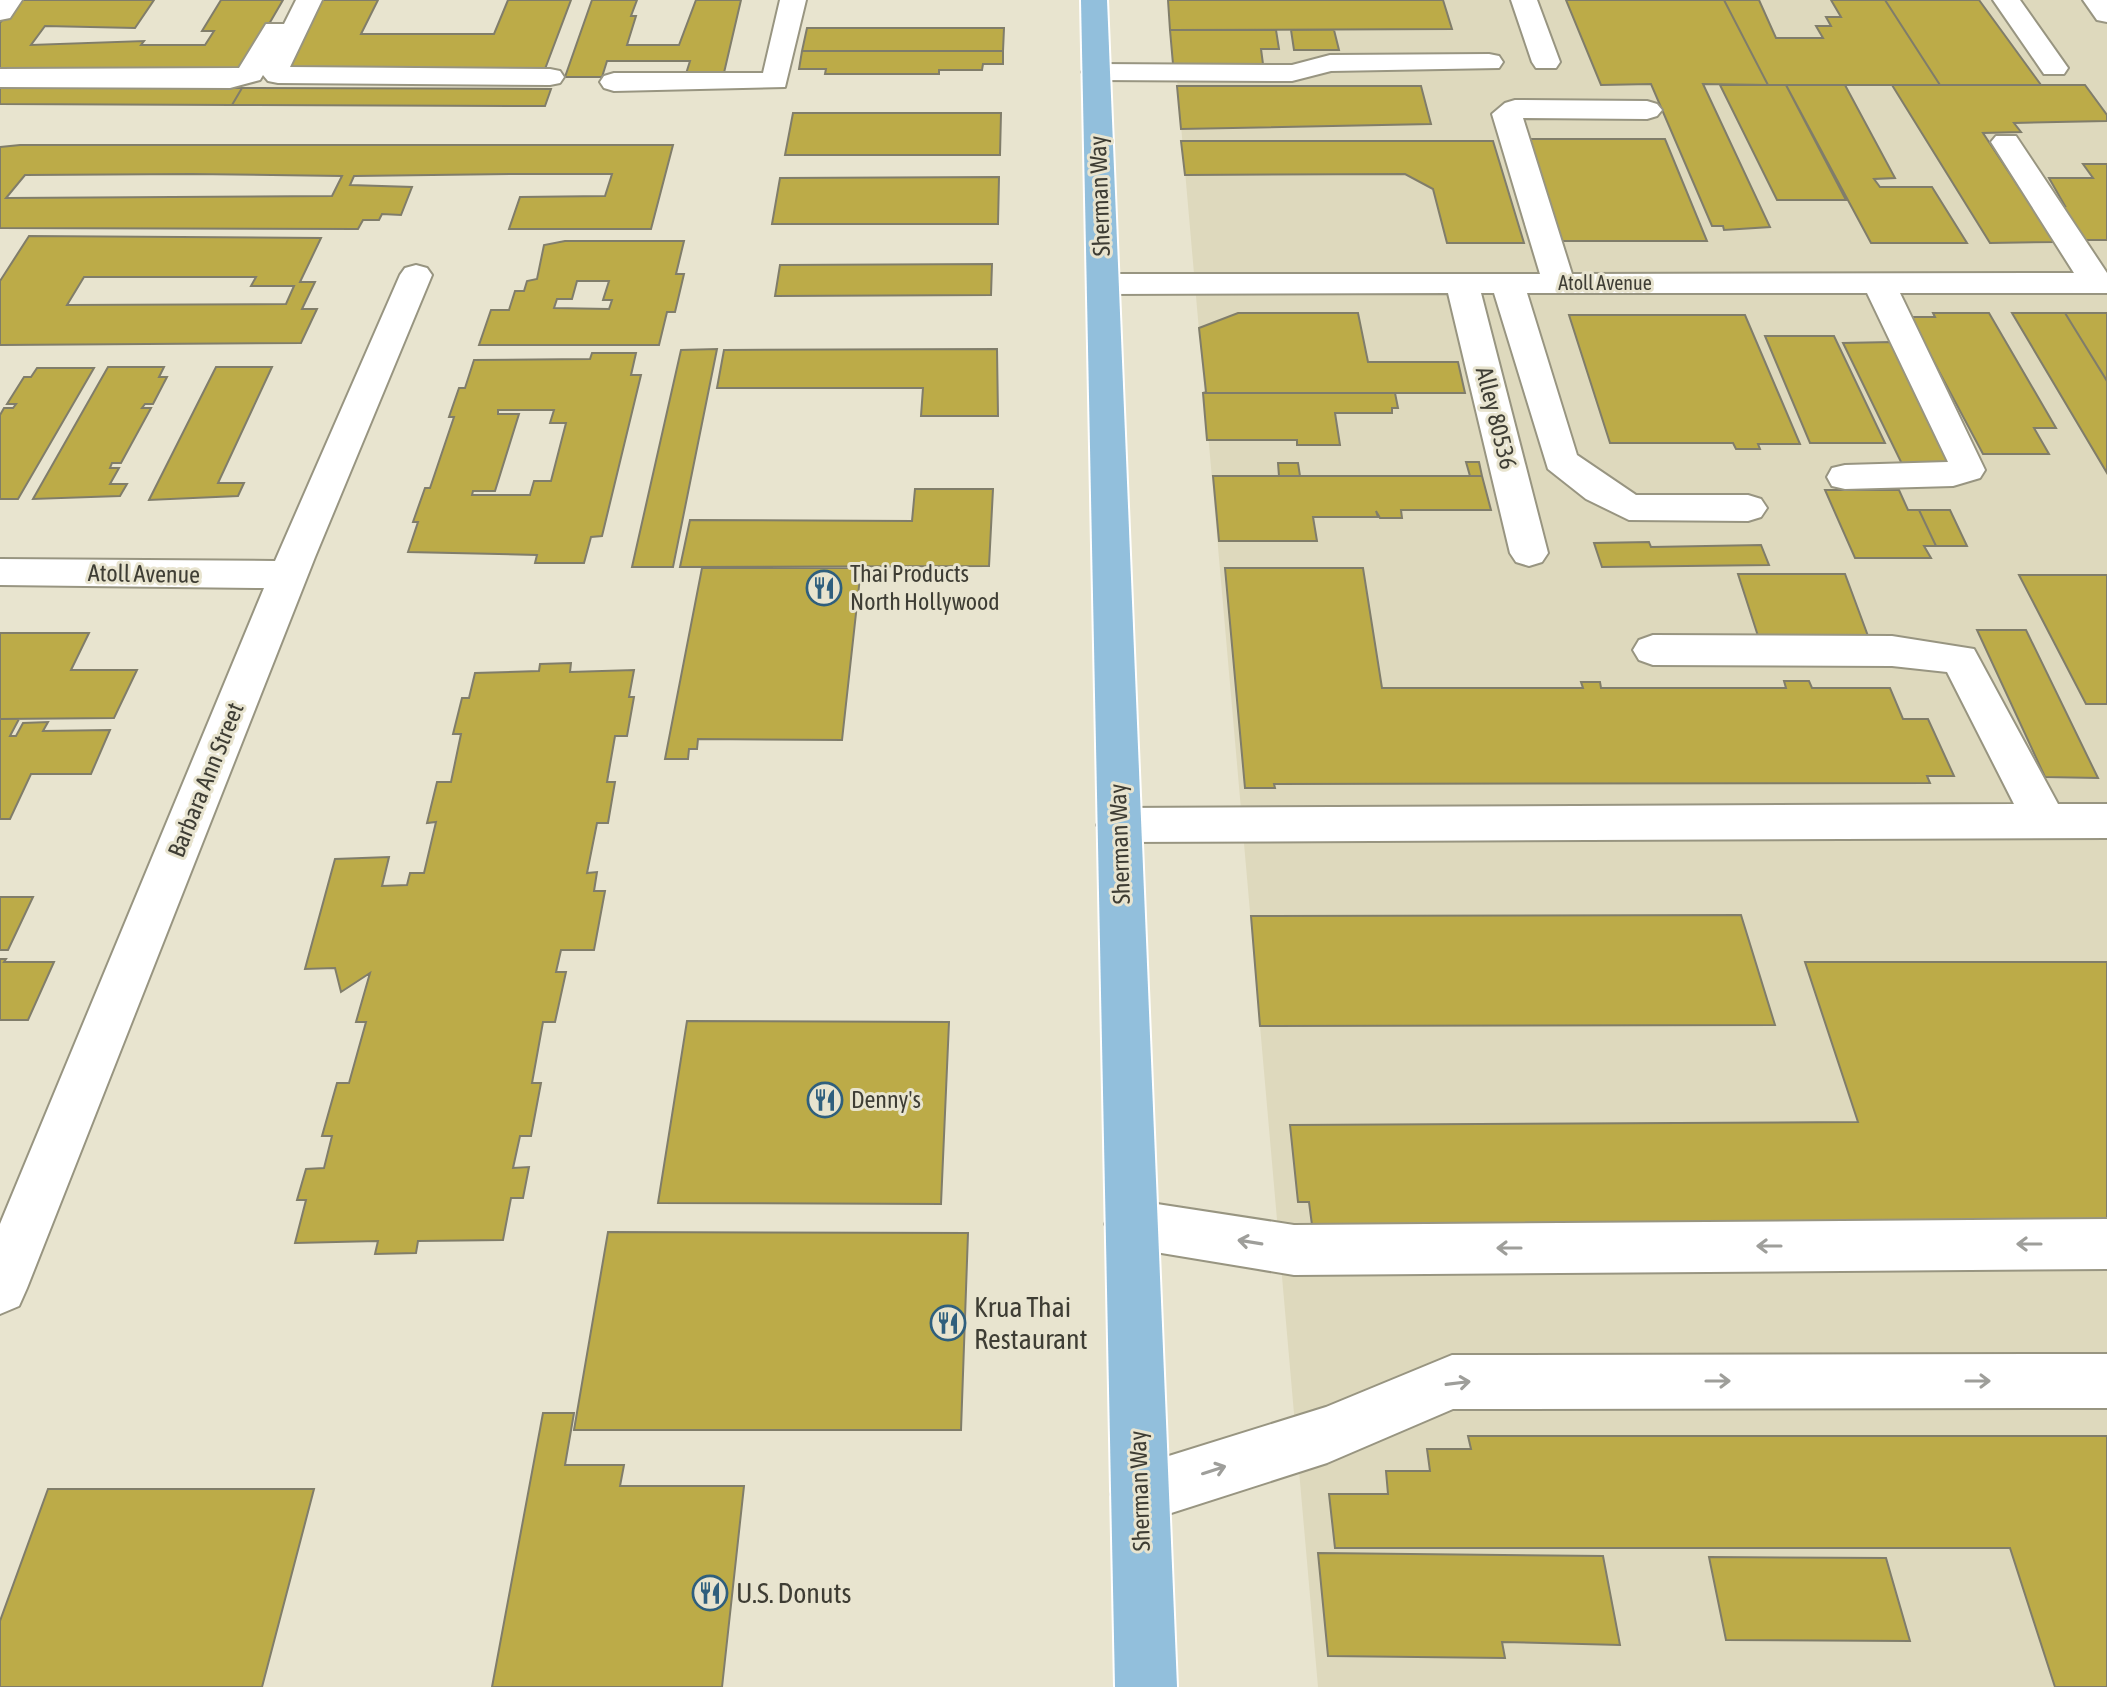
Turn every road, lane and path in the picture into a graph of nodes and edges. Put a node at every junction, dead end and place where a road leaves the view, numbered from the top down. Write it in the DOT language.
graph roads {
  1 [pos="9,0"];
  2 [pos="293,0"];
  3 [pos="309,0"];
  4 [pos="793,0"];
  5 [pos="1094,0"];
  6 [pos="1524,0"];
  7 [pos="2006,0"];
  8 [pos="2096,0"];
  9 [pos="0,12"];
  10 [pos="2107,14"];
  11 [pos="1489,62"];
  12 [pos="1546,62"];
  13 [pos="2054,68"];
  14 [pos="1096,72"];
  15 [pos="550,77"];
  16 [pos="0,78"];
  17 [pos="614,82"];
  18 [pos="1647,110"];
  19 [pos="2006,142"];
  20 [pos="416,275"];
  21 [pos="1462,283"];
  22 [pos="1507,283"];
  23 [pos="1559,283"];
  24 [pos="1879,283"];
  25 [pos="2102,283"];
  26 [pos="1103,284"];
  27 [pos="1845,477"];
  28 [pos="1748,508"];
  29 [pos="1529,553"];
  30 [pos="0,572"];
  31 [pos="289,575"];
  32 [pos="1653,650"];
  33 [pos="2107,821"];
  34 [pos="2044,822"];
  35 [pos="1119,825"];
  36 [pos="1131,1224"];
  37 [pos="2107,1244"];
  38 [pos="0,1288"];
  39 [pos="2107,1381"];
  40 [pos="1140,1494"];
  41 [pos="1146,1687"];
  1 -- 9 [label="street"];
  2 -- 16 [label="street"];
  3 -- 15 [label="street"];
  4 -- 17 [label="street"];
  5 -- 14 [label="main road, Sherman Way"];
  6 -- 12 [label="street"];
  7 -- 13 [label="street"];
  8 -- 10 [label="street"];
  11 -- 14 [label="street"];
  14 -- 26 [label="main road, Sherman Way"];
  18 -- 23 [label="street"];
  19 -- 25 [label="street"];
  20 -- 31 [label="street, Barbara Ann Street"];
  21 -- 22 [label="street, Atoll Avenue"];
  21 -- 26 [label="street, Atoll Avenue"];
  21 -- 29 [label="street, Alley 80536"];
  22 -- 23 [label="street, Atoll Avenue"];
  22 -- 28 [label="street"];
  23 -- 24 [label="street, Atoll Avenue"];
  24 -- 25 [label="street, Atoll Avenue"];
  24 -- 27 [label="street"];
  26 -- 35 [label="main road, Sherman Way"];
  30 -- 31 [label="street, Atoll Avenue"];
  31 -- 38 [label="street, Barbara Ann Street"];
  32 -- 34 [label="street"];
  33 -- 34 [label="street"];
  34 -- 35 [label="street"];
  35 -- 36 [label="main road, Sherman Way"];
  37 -- 36 [label="street, one-way"];
  36 -- 40 [label="main road, Sherman Way"];
  40 -- 39 [label="street, one-way"];
  40 -- 41 [label="main road, Sherman Way"];
}
